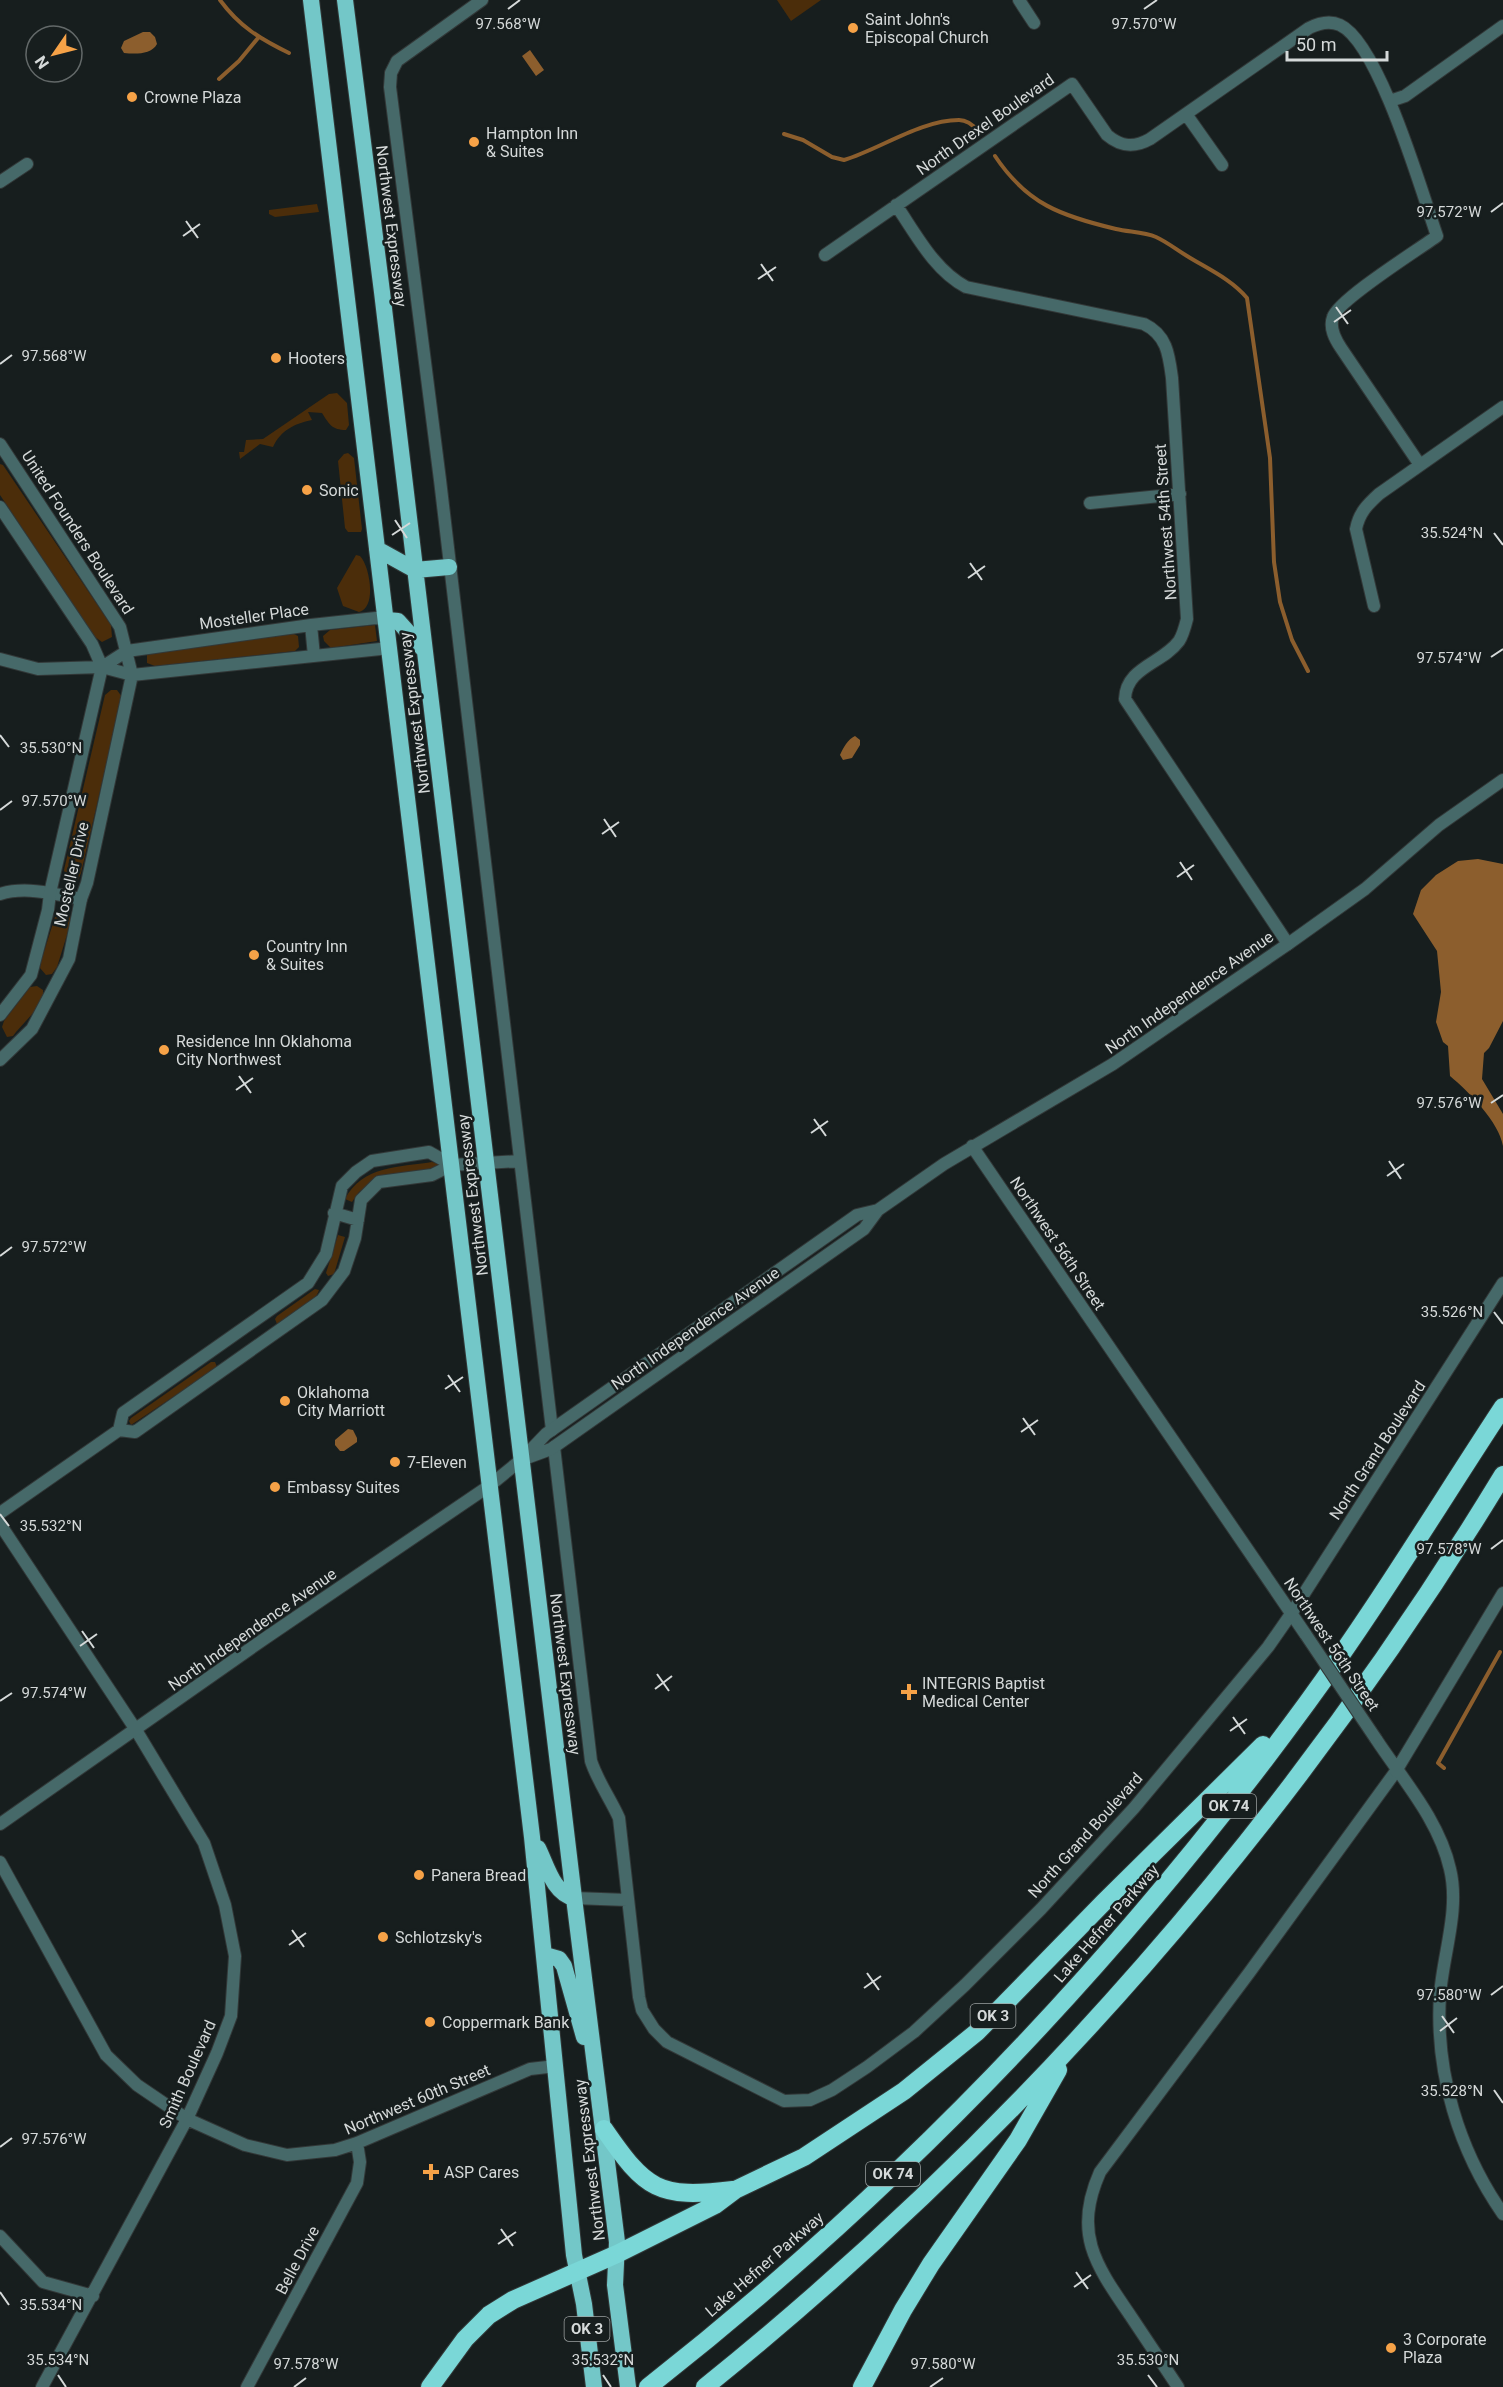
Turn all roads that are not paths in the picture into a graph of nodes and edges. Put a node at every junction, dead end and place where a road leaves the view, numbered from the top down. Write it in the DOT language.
graph roads {
  1 [pos="311,0"];
  2 [pos="482,0"];
  3 [pos="1018,0"];
  4 [pos="347,5"];
  5 [pos="1034,23"];
  6 [pos="1503,26"];
  7 [pos="1390,101"];
  8 [pos="1186,114"];
  9 [pos="27,164"];
  10 [pos="1222,165"];
  11 [pos="0,182"];
  12 [pos="896,205"];
  13 [pos="825,255"];
  14 [pos="1503,407"];
  15 [pos="0,444"];
  16 [pos="1420,465"];
  17 [pos="1180,494"];
  18 [pos="1090,502"];
  19 [pos="0,507"];
  20 [pos="377,549"];
  21 [pos="449,567"];
  22 [pos="415,570"];
  23 [pos="1374,606"];
  24 [pos="387,620"];
  25 [pos="311,625"];
  26 [pos="390,648"];
  27 [pos="424,650"];
  28 [pos="127,651"];
  29 [pos="314,656"];
  30 [pos="0,659"];
  31 [pos="101,662"];
  32 [pos="132,675"];
  33 [pos="1503,780"];
  34 [pos="50,893"];
  35 [pos="0,894"];
  36 [pos="81,899"];
  37 [pos="1288,944"];
  38 [pos="0,1015"];
  39 [pos="0,1060"];
  40 [pos="972,1146"];
  41 [pos="520,1161"];
  42 [pos="487,1163"];
  43 [pos="452,1165"];
  44 [pos="878,1210"];
  45 [pos="334,1213"];
  46 [pos="358,1220"];
  47 [pos="315,1273"];
  48 [pos="1503,1283"];
  49 [pos="330,1291"];
  50 [pos="1503,1407"];
  51 [pos="119,1430"];
  52 [pos="552,1430"];
  53 [pos="554,1447"];
  54 [pos="521,1460"];
  55 [pos="1503,1475"];
  56 [pos="489,1486"];
  57 [pos="0,1513"];
  58 [pos="0,1524"];
  59 [pos="1503,1593"];
  60 [pos="1291,1614"];
  61 [pos="1308,1702"];
  62 [pos="136,1730"];
  63 [pos="1396,1771"];
  64 [pos="0,1824"];
  65 [pos="532,1837"];
  66 [pos="0,1862"];
  67 [pos="574,1898"];
  68 [pos="627,1900"];
  69 [pos="545,1955"];
  70 [pos="1072,2045"];
  71 [pos="556,2066"];
  72 [pos="598,2086"];
  73 [pos="187,2118"];
  74 [pos="604,2129"];
  75 [pos="357,2144"];
  76 [pos="735,2190"];
  77 [pos="1503,2214"];
  78 [pos="0,2236"];
  79 [pos="617,2254"];
  80 [pos="578,2272"];
  81 [pos="93,2296"];
  82 [pos="594,2386"];
  83 [pos="42,2387"];
  84 [pos="247,2387"];
  85 [pos="430,2387"];
  86 [pos="628,2387"];
  87 [pos="648,2387"];
  88 [pos="705,2387"];
  89 [pos="862,2387"];
  90 [pos="1178,2387"];
  1 -- 20 [label="highway, Northwest Expressway"];
  2 -- 21 [label="street, Northwest Expressway"];
  3 -- 5 [label="street"];
  4 -- 22 [label="highway, Northwest Expressway"];
  6 -- 7 [label="street"];
  7 -- 8 [label="street, North Drexel Boulevard"];
  7 -- 16 [label="street"];
  8 -- 10 [label="street"];
  8 -- 12 [label="street, North Drexel Boulevard"];
  9 -- 11 [label="street"];
  12 -- 13 [label="street, North Drexel Boulevard"];
  12 -- 17 [label="street, Northwest 54th Street"];
  14 -- 16 [label="street"];
  15 -- 28 [label="street, United Founders Boulevard"];
  16 -- 23 [label="street"];
  17 -- 18 [label="street"];
  17 -- 37 [label="street, Northwest 54th Street"];
  19 -- 31 [label="street"];
  20 -- 22 [label="highway"];
  20 -- 24 [label="highway, Northwest Expressway"];
  21 -- 22 [label="highway"];
  21 -- 41 [label="street, Northwest Expressway"];
  22 -- 27 [label="highway, Northwest Expressway"];
  24 -- 25 [label="street, Mosteller Place"];
  24 -- 26 [label="highway, Northwest Expressway"];
  24 -- 27 [label="highway"];
  25 -- 28 [label="street, Mosteller Place"];
  25 -- 29 [label="street"];
  26 -- 29 [label="street"];
  26 -- 43 [label="highway, Northwest Expressway"];
  27 -- 42 [label="highway, Northwest Expressway"];
  28 -- 31 [label="street"];
  28 -- 32 [label="street, United Founders Boulevard"];
  29 -- 32 [label="street"];
  30 -- 31 [label="street"];
  31 -- 32 [label="street"];
  31 -- 34 [label="street, Mosteller Drive"];
  32 -- 36 [label="street, Mosteller Drive"];
  33 -- 37 [label="street, North Independence Avenue"];
  34 -- 35 [label="street"];
  34 -- 36 [label="street"];
  34 -- 38 [label="street, Mosteller Drive"];
  36 -- 39 [label="street, Mosteller Drive"];
  37 -- 40 [label="street, North Independence Avenue"];
  40 -- 44 [label="street, North Independence Avenue"];
  40 -- 60 [label="street, Northwest 56th Street"];
  41 -- 42 [label="street"];
  41 -- 52 [label="street, Northwest Expressway"];
  42 -- 43 [label="street"];
  42 -- 54 [label="highway, Northwest Expressway"];
  43 -- 45 [label="street"];
  43 -- 46 [label="street"];
  43 -- 56 [label="highway, Northwest Expressway"];
  44 -- 52 [label="street, North Independence Avenue"];
  44 -- 53 [label="street, North Independence Avenue"];
  45 -- 46 [label="street"];
  45 -- 47 [label="street"];
  46 -- 49 [label="street"];
  47 -- 49 [label="street"];
  47 -- 51 [label="street"];
  48 -- 60 [label="street, North Grand Boulevard"];
  49 -- 51 [label="street"];
  50 -- 61 [label="highway, Lake Hefner Parkway / OK 3"];
  51 -- 57 [label="street"];
  52 -- 54 [label="street, North Independence Avenue"];
  53 -- 54 [label="street, North Independence Avenue"];
  53 -- 68 [label="street, Northwest Expressway"];
  54 -- 56 [label="street, North Independence Avenue"];
  54 -- 67 [label="highway, Northwest Expressway"];
  55 -- 70 [label="highway"];
  56 -- 62 [label="street, North Independence Avenue"];
  56 -- 65 [label="highway, Northwest Expressway"];
  58 -- 62 [label="street, Smith Boulevard"];
  59 -- 63 [label="street"];
  60 -- 63 [label="street, Northwest 56th Street, bridge"];
  60 -- 68 [label="street, North Grand Boulevard"];
  61 -- 76 [label="highway, OK 3"];
  61 -- 87 [label="highway, Lake Hefner Parkway / OK 74"];
  62 -- 64 [label="street, North Independence Avenue"];
  62 -- 73 [label="street, Smith Boulevard"];
  63 -- 77 [label="street, Northwest 56th Street"];
  63 -- 90 [label="street"];
  65 -- 67 [label="highway"];
  65 -- 69 [label="highway, Northwest Expressway"];
  66 -- 73 [label="street, Northwest 60th Street"];
  67 -- 68 [label="street"];
  67 -- 72 [label="highway, Northwest Expressway"];
  69 -- 71 [label="highway, Northwest Expressway"];
  69 -- 72 [label="highway"];
  70 -- 88 [label="highway, OK 74"];
  70 -- 89 [label="highway"];
  71 -- 75 [label="street, Northwest 60th Street"];
  71 -- 80 [label="highway, Northwest Expressway"];
  72 -- 74 [label="highway, Northwest Expressway"];
  73 -- 75 [label="street, Northwest 60th Street"];
  73 -- 81 [label="street, Smith Boulevard"];
  74 -- 76 [label="highway"];
  74 -- 79 [label="highway, Northwest Expressway"];
  75 -- 84 [label="street, Belle Drive"];
  76 -- 79 [label="highway, OK 3"];
  78 -- 81 [label="street"];
  79 -- 80 [label="highway, OK 3"];
  79 -- 86 [label="highway, Northwest Expressway"];
  80 -- 82 [label="highway, Northwest Expressway / OK 3"];
  80 -- 85 [label="highway"];
  81 -- 83 [label="street, Smith Boulevard"];
}
